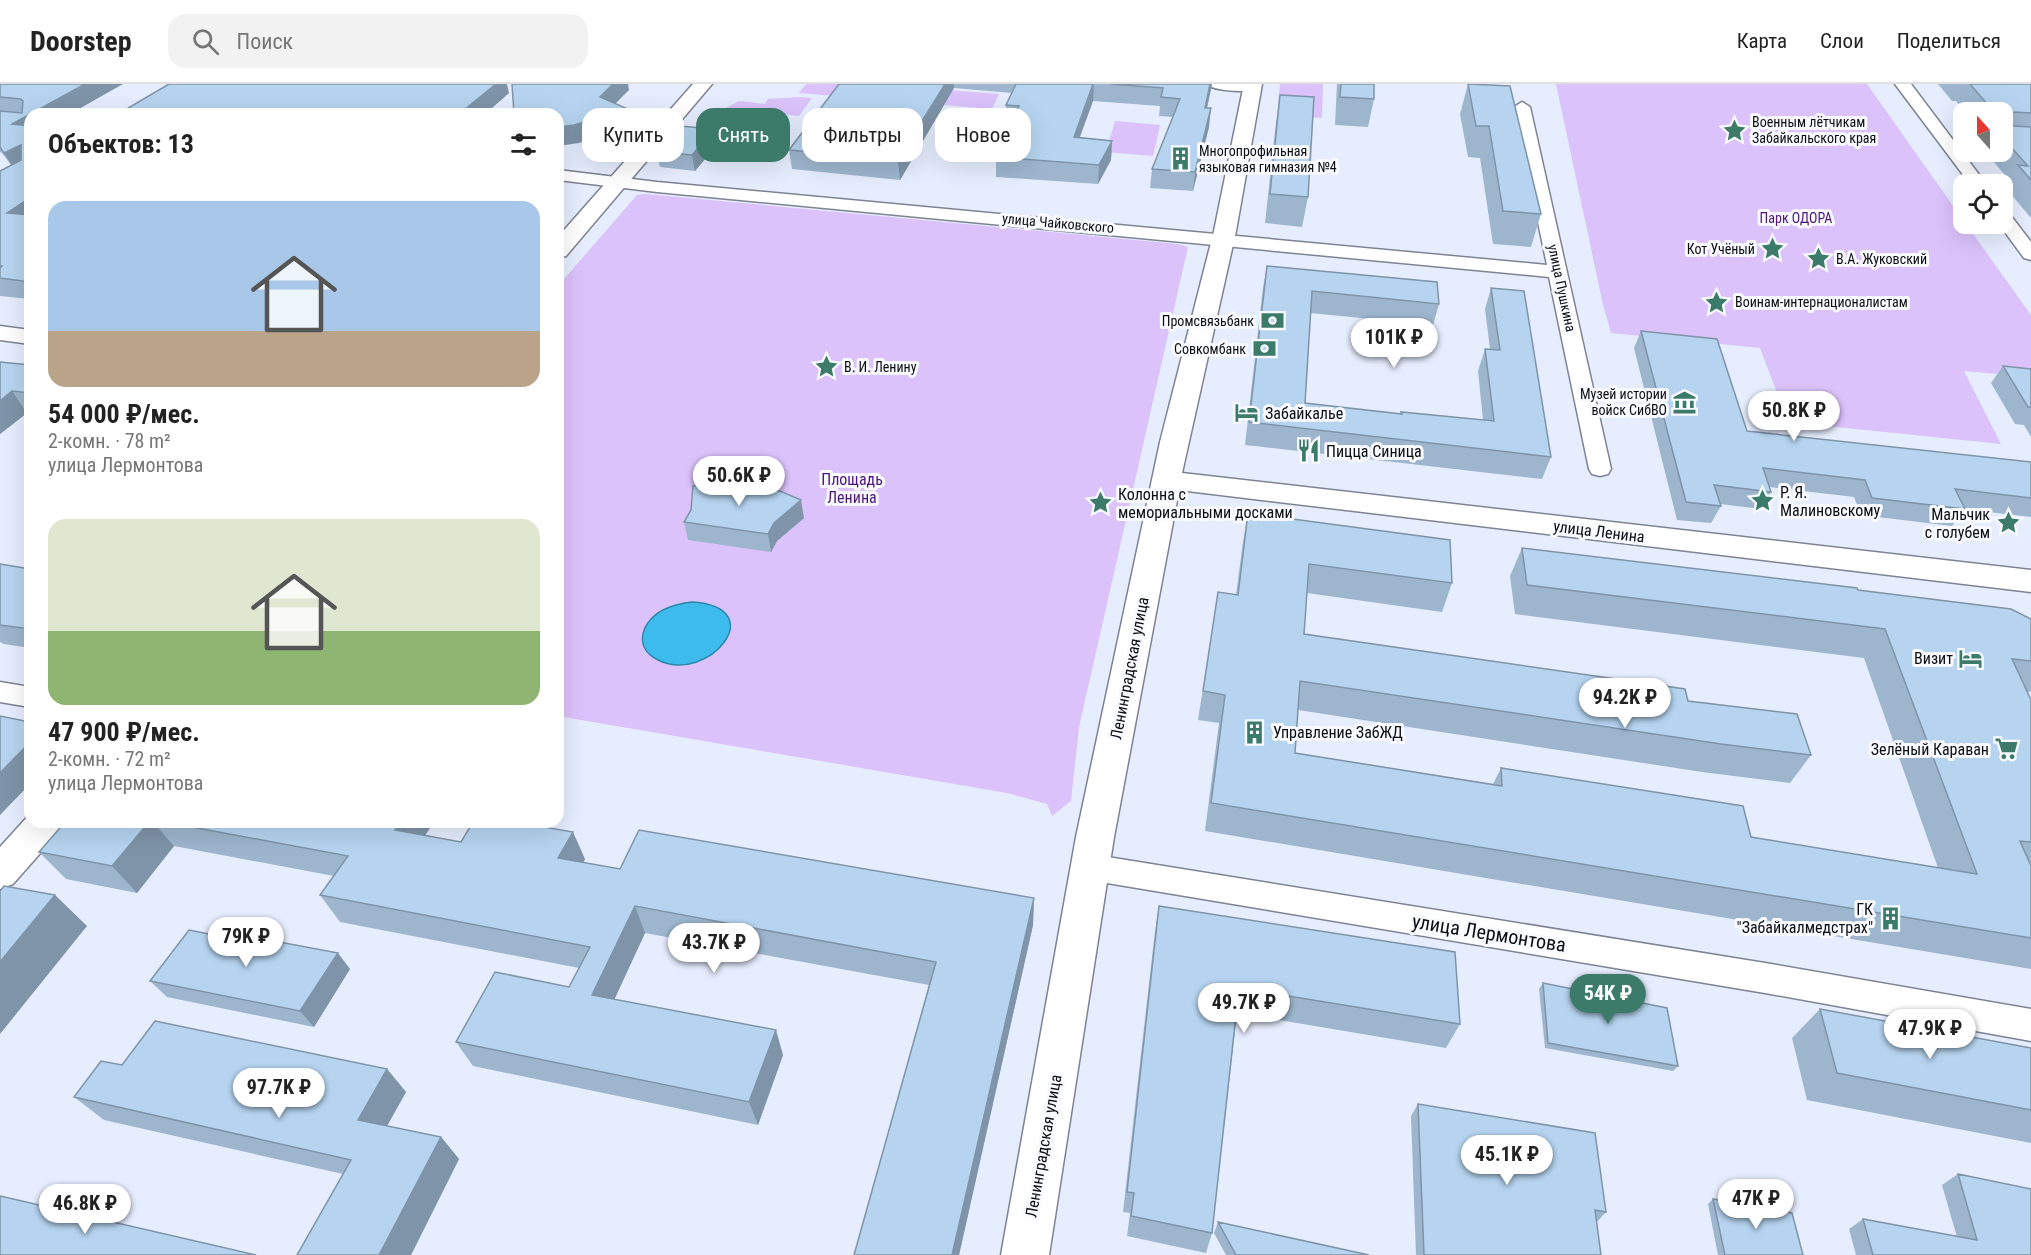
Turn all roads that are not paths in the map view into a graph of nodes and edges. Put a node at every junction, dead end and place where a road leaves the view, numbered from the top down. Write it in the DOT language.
graph roads {
  1 [pos="703,84"];
  2 [pos="1214,84"];
  3 [pos="1903,84"];
  4 [pos="1253,85"];
  5 [pos="1522,107"];
  6 [pos="1940,134"];
  7 [pos="1953,135"];
  8 [pos="1970,174"];
  9 [pos="564,176"];
  10 [pos="618,181"];
  11 [pos="2013,230"];
  12 [pos="1221,240"];
  13 [pos="564,244"];
  14 [pos="2031,254"];
  15 [pos="1559,272"];
  16 [pos="0,333"];
  17 [pos="24,336"];
  18 [pos="1600,469"];
  19 [pos="1167,480"];
  20 [pos="2031,581"];
  21 [pos="0,692"];
  22 [pos="24,696"];
  23 [pos="40,828"];
  24 [pos="1089,867"];
  25 [pos="0,873"];
  26 [pos="2031,1025"];
  27 [pos="1025,1255"];
  1 -- 10 [label="main road"];
  2 -- 4 [label="street"];
  3 -- 6 [label="street"];
  4 -- 12 [label="main road, Ленинградская улица"];
  5 -- 15 [label="street, улица Пушкина"];
  6 -- 7 [label="street"];
  6 -- 8 [label="street"];
  9 -- 10 [label="street, улица Чайковского"];
  10 -- 12 [label="street, улица Чайковского"];
  10 -- 13 [label="main road"];
  11 -- 14 [label="street"];
  12 -- 15 [label="street, улица Чайковского"];
  12 -- 19 [label="main road, Ленинградская улица"];
  15 -- 18 [label="street, улица Пушкина"];
  16 -- 17 [label="main road"];
  19 -- 20 [label="main road, улица Ленина"];
  19 -- 24 [label="main road, Ленинградская улица"];
  21 -- 22 [label="street"];
  23 -- 25 [label="main road"];
  24 -- 26 [label="street, улица Лермонтова"];
  24 -- 27 [label="main road, Ленинградская улица"];
}
